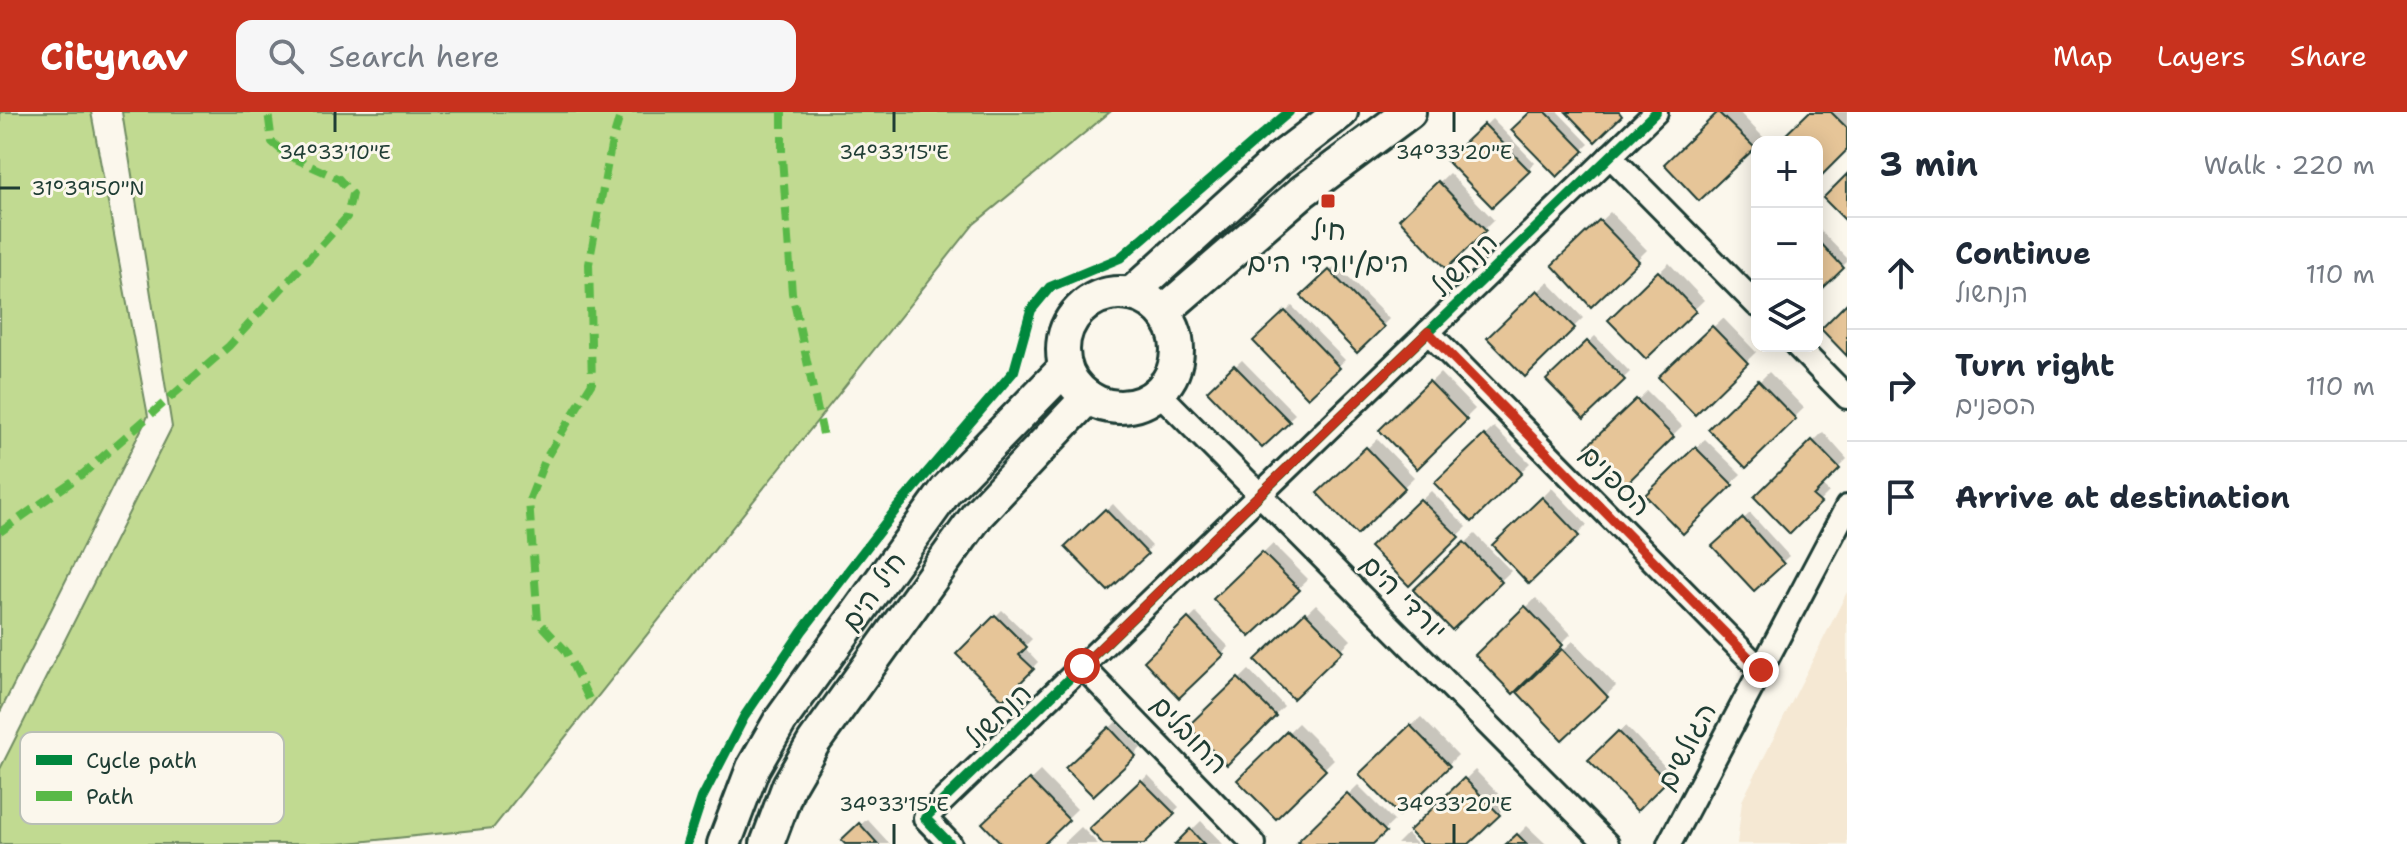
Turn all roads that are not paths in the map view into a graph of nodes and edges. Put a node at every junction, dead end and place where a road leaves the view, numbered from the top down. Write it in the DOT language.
graph roads {
  1 [pos="1341,112"];
  2 [pos="1409,112"];
  3 [pos="1656,112"];
  4 [pos="1610,156"];
  5 [pos="1131,294"];
  6 [pos="1751,299"];
  7 [pos="1163,312"];
  8 [pos="1428,332"];
  9 [pos="1803,352"];
  10 [pos="1065,368"];
  11 [pos="1158,392"];
  12 [pos="1088,397"];
  13 [pos="1847,397"];
  14 [pos="1260,495"];
  15 [pos="1847,507"];
  16 [pos="1082,666"];
  17 [pos="1761,670"];
  18 [pos="724,844"];
  19 [pos="767,844"];
  20 [pos="950,844"];
  21 [pos="1254,844"];
  22 [pos="1607,844"];
  23 [pos="1669,844"];
  1 -- 5 [label="main road"];
  2 -- 7 [label="main road"];
  3 -- 4 [label="street, הנחשול"];
  4 -- 6 [label="street"];
  4 -- 8 [label="street, הנחשול"];
  5 -- 7 [label="main road"];
  5 -- 10 [label="main road"];
  7 -- 11 [label="main road"];
  8 -- 14 [label="street, הנחשול"];
  8 -- 17 [label="street, הספנים"];
  9 -- 13 [label="street"];
  10 -- 12 [label="main road"];
  10 -- 18 [label="main road, חיל הים"];
  11 -- 12 [label="main road"];
  11 -- 14 [label="street, יורדי הים"];
  12 -- 19 [label="main road, חיל הים"];
  14 -- 16 [label="street, הנחשול"];
  14 -- 22 [label="street, יורדי הים"];
  15 -- 17 [label="street, הגולשים"];
  16 -- 20 [label="street, הנחשול"];
  16 -- 21 [label="street, החובלים"];
  17 -- 23 [label="street, הגולשים"];
}
